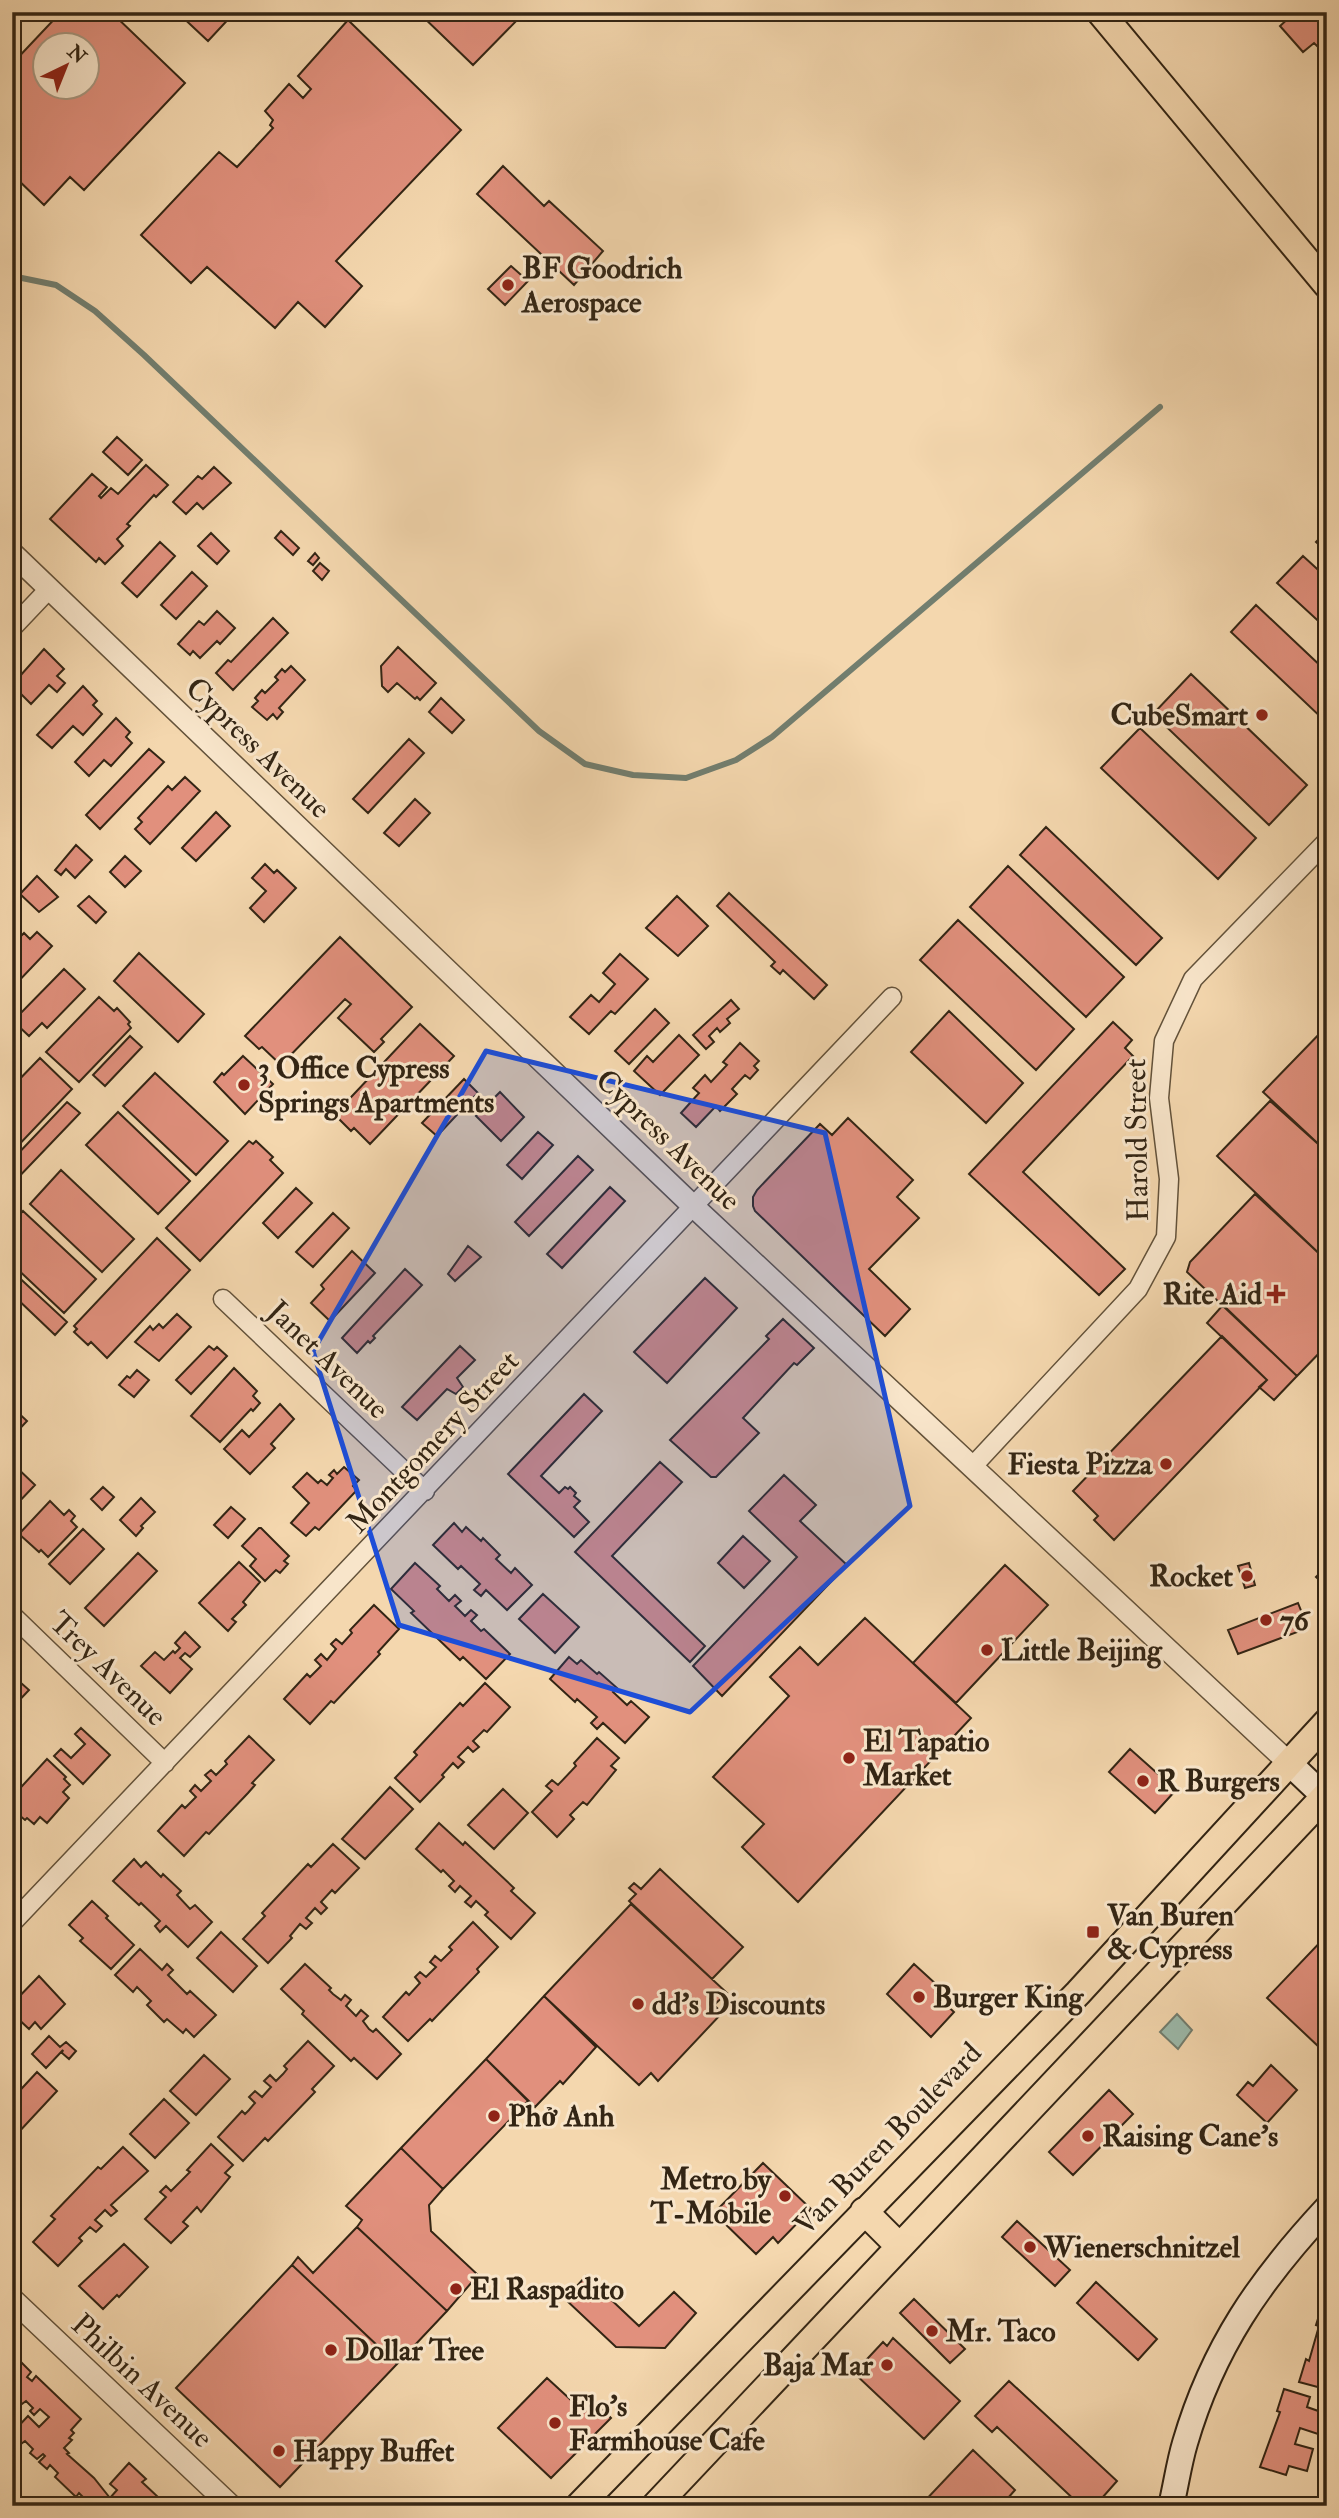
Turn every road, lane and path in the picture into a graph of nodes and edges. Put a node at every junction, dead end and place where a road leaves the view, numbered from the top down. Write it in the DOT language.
graph roads {
  1 [pos="1100,12"];
  2 [pos="1327,285"];
  3 [pos="12,554"];
  4 [pos="49,589"];
  5 [pos="12,628"];
  6 [pos="1327,841"];
  7 [pos="892,997"];
  8 [pos="693,1206"];
  9 [pos="223,1299"];
  10 [pos="972,1467"];
  11 [pos="425,1491"];
  12 [pos="12,1615"];
  13 [pos="1327,1722"];
  14 [pos="165,1763"];
  15 [pos="1289,1763"];
  16 [pos="1326,1796"];
  17 [pos="12,1923"];
  18 [pos="1327,2208"];
  19 [pos="864,2211"];
  20 [pos="899,2246"];
  21 [pos="12,2299"];
  22 [pos="231,2506"];
  23 [pos="579,2506"];
  24 [pos="655,2506"];
  25 [pos="1171,2506"];
  1 -- 2 [label="main road"];
  3 -- 4 [label="street, Cypress Avenue"];
  4 -- 5 [label="street"];
  4 -- 8 [label="street, Cypress Avenue"];
  6 -- 10 [label="street, Harold Street"];
  7 -- 8 [label="street, Montgomery Street"];
  8 -- 10 [label="street, Cypress Avenue"];
  8 -- 11 [label="street, Montgomery Street"];
  9 -- 11 [label="street, Janet Avenue"];
  10 -- 15 [label="street, Cypress Avenue"];
  11 -- 14 [label="street, Montgomery Street"];
  12 -- 14 [label="street, Trey Avenue"];
  13 -- 15 [label="main road, Van Buren Boulevard"];
  14 -- 17 [label="street, Montgomery Street"];
  15 -- 16 [label="main road"];
  15 -- 19 [label="main road, Van Buren Boulevard"];
  16 -- 20 [label="main road"];
  18 -- 25 [label="main road"];
  19 -- 20 [label="main road"];
  19 -- 23 [label="main road, Van Buren Boulevard"];
  20 -- 24 [label="main road"];
  21 -- 22 [label="street, Philbin Avenue"];
}
